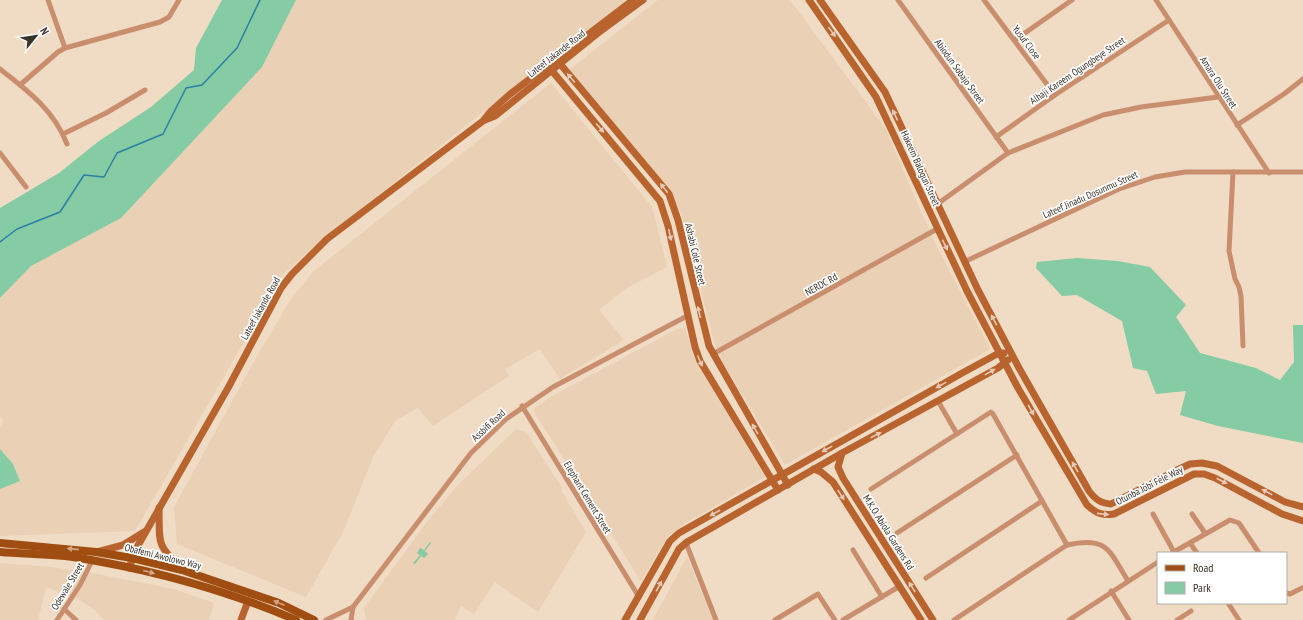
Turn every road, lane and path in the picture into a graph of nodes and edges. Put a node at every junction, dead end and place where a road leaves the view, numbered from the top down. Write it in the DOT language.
graph roads {
  1 [pos="48,0"];
  2 [pos="179,0"];
  3 [pos="633,0"];
  4 [pos="642,0"];
  5 [pos="809,0"];
  6 [pos="820,0"];
  7 [pos="898,0"];
  8 [pos="984,0"];
  9 [pos="1072,0"];
  10 [pos="1156,0"];
  11 [pos="1169,20"];
  12 [pos="1015,40"];
  13 [pos="65,48"];
  14 [pos="557,62"];
  15 [pos="550,68"];
  16 [pos="0,69"];
  17 [pos="1303,79"];
  18 [pos="20,84"];
  19 [pos="145,90"];
  20 [pos="582,90"];
  21 [pos="1055,95"];
  22 [pos="574,96"];
  23 [pos="1218,97"];
  24 [pos="1237,125"];
  25 [pos="63,134"];
  26 [pos="996,137"];
  27 [pos="67,144"];
  28 [pos="0,153"];
  29 [pos="1008,153"];
  30 [pos="915,158"];
  31 [pos="907,161"];
  32 [pos="1233,172"];
  33 [pos="1303,172"];
  34 [pos="1269,173"];
  35 [pos="26,187"];
  36 [pos="936,204"];
  37 [pos="937,229"];
  38 [pos="964,262"];
  39 [pos="687,316"];
  40 [pos="1243,346"];
  41 [pos="999,353"];
  42 [pos="713,354"];
  43 [pos="1012,355"];
  44 [pos="1005,364"];
  45 [pos="964,372"];
  46 [pos="970,383"];
  47 [pos="938,401"];
  48 [pos="522,406"];
  49 [pos="957,434"];
  50 [pos="762,442"];
  51 [pos="752,448"];
  52 [pos="842,453"];
  53 [pos="1017,455"];
  54 [pos="814,470"];
  55 [pos="782,475"];
  56 [pos="772,480"];
  57 [pos="1158,480"];
  58 [pos="788,485"];
  59 [pos="871,489"];
  60 [pos="1163,489"];
  61 [pos="778,490"];
  62 [pos="1042,501"];
  63 [pos="159,508"];
  64 [pos="1303,508"];
  65 [pos="1153,514"];
  66 [pos="1192,514"];
  67 [pos="1303,521"];
  68 [pos="146,531"];
  69 [pos="897,533"];
  70 [pos="1205,534"];
  71 [pos="1190,542"];
  72 [pos="686,543"];
  73 [pos="0,544"];
  74 [pos="1067,546"];
  75 [pos="853,550"];
  76 [pos="0,552"];
  77 [pos="96,552"];
  78 [pos="1173,552"];
  79 [pos="1195,552"];
  80 [pos="1258,552"];
  81 [pos="132,558"];
  82 [pos="92,561"];
  83 [pos="1157,563"];
  84 [pos="129,568"];
  85 [pos="182,570"];
  86 [pos="926,578"];
  87 [pos="1128,581"];
  88 [pos="900,586"];
  89 [pos="1302,588"];
  90 [pos="1112,591"];
  91 [pos="1287,593"];
  92 [pos="639,597"];
  93 [pos="882,597"];
  94 [pos="248,601"];
  95 [pos="1229,604"];
  96 [pos="352,607"];
  97 [pos="64,609"];
  98 [pos="1191,611"];
  99 [pos="57,620"];
  100 [pos="76,620"];
  101 [pos="241,620"];
  102 [pos="296,620"];
  103 [pos="314,620"];
  104 [pos="326,620"];
  105 [pos="351,620"];
  106 [pos="625,620"];
  107 [pos="640,620"];
  108 [pos="716,620"];
  109 [pos="775,620"];
  110 [pos="835,620"];
  111 [pos="843,620"];
  112 [pos="921,620"];
  113 [pos="933,620"];
  114 [pos="954,620"];
  115 [pos="1069,620"];
  116 [pos="1129,620"];
  117 [pos="1177,620"];
  118 [pos="1239,620"];
  1 -- 13 [label="street"];
  2 -- 13 [label="street"];
  3 -- 14 [label="street, Lateef Jakande Road"];
  4 -- 14 [label="street, Lateef Jakande Road"];
  5 -- 31 [label="street, Hakeem Balogun Street, one-way"];
  30 -- 6 [label="street, Hakeem Balogun Street, one-way"];
  7 -- 26 [label="street, Abiodun Sobajo Street"];
  8 -- 12 [label="street, Yusuf Close"];
  9 -- 12 [label="street"];
  10 -- 11 [label="street, Amara Olu Street"];
  11 -- 21 [label="street, Alhaji Kareem Ogungbeye Street"];
  11 -- 23 [label="street, Amara Olu Street"];
  12 -- 21 [label="street, Yusuf Close"];
  13 -- 18 [label="street"];
  14 -- 15 [label="street, Lateef Jakande Road"];
  20 -- 14 [label="street, Ashabi Cole Street, one-way"];
  15 -- 22 [label="street"];
  15 -- 63 [label="street, Lateef Jakande Road"];
  16 -- 18 [label="street"];
  17 -- 24 [label="street"];
  18 -- 25 [label="street"];
  19 -- 25 [label="street"];
  20 -- 22 [label="street"];
  42 -- 20 [label="street, Ashabi Cole Street, one-way"];
  21 -- 26 [label="street, Alhaji Kareem Ogungbeye Street"];
  22 -- 39 [label="street, one-way"];
  23 -- 24 [label="street, Amara Olu Street"];
  23 -- 29 [label="street, Hakeem Balogun Street"];
  24 -- 34 [label="street, Amara Olu Street"];
  25 -- 27 [label="street"];
  26 -- 29 [label="street, Abiodun Sobajo Street"];
  28 -- 35 [label="street"];
  29 -- 36 [label="street, Hakeem Balogun Street"];
  30 -- 31 [label="street"];
  30 -- 36 [label="street, Hakeem Balogun Street"];
  31 -- 37 [label="street, Hakeem Balogun Street"];
  32 -- 34 [label="street, Lateef Jinadu Dosunmu Street"];
  32 -- 38 [label="street, Lateef Jinadu Dosunmu Street"];
  32 -- 40 [label="street"];
  33 -- 34 [label="street, Lateef Jinadu Dosunmu Street"];
  36 -- 38 [label="street, Hakeem Balogun Street"];
  37 -- 41 [label="street, Hakeem Balogun Street, one-way"];
  37 -- 42 [label="street, NERDC Rd"];
  43 -- 38 [label="street, Hakeem Balogun Street, one-way"];
  39 -- 48 [label="street, Assbifi Road"];
  39 -- 51 [label="street, one-way"];
  41 -- 43 [label="street"];
  41 -- 44 [label="street, Otunba Jobi Fele Way"];
  41 -- 45 [label="street"];
  50 -- 42 [label="street, Ashabi Cole Street, one-way"];
  43 -- 44 [label="street"];
  57 -- 43 [label="street, Otunba Jobi Fele Way, one-way"];
  46 -- 44 [label="street, one-way"];
  44 -- 60 [label="street, Otunba Jobi Fele Way, one-way"];
  45 -- 46 [label="street"];
  45 -- 55 [label="street, one-way"];
  46 -- 47 [label="street"];
  47 -- 49 [label="street"];
  52 -- 47 [label="street, one-way"];
  48 -- 92 [label="street, Elephant Cement Street"];
  48 -- 96 [label="street, Assbifi Road"];
  49 -- 53 [label="street"];
  49 -- 59 [label="street"];
  50 -- 51 [label="street"];
  50 -- 55 [label="street, Ashabi Cole Street"];
  51 -- 56 [label="street"];
  52 -- 54 [label="street"];
  113 -- 52 [label="street, M.K.O. Abiola Gardens Rd, one-way"];
  53 -- 62 [label="street"];
  53 -- 69 [label="street"];
  54 -- 58 [label="street"];
  54 -- 88 [label="street, M.K.O. Abiola Gardens Rd, one-way"];
  55 -- 56 [label="street"];
  55 -- 58 [label="street, Ashabi Cole Street"];
  56 -- 61 [label="street"];
  56 -- 92 [label="street, one-way"];
  57 -- 60 [label="street"];
  64 -- 57 [label="street, Otunba Jobi Fele Way, one-way"];
  58 -- 61 [label="street"];
  60 -- 67 [label="street, Otunba Jobi Fele Way, one-way"];
  61 -- 72 [label="street"];
  62 -- 74 [label="street"];
  62 -- 86 [label="street"];
  63 -- 68 [label="street, Lateef Jakande Road"];
  63 -- 85 [label="street"];
  65 -- 78 [label="street"];
  66 -- 70 [label="street"];
  68 -- 77 [label="street"];
  68 -- 81 [label="street, Lateef Jakande Road"];
  70 -- 71 [label="street"];
  70 -- 80 [label="street"];
  71 -- 78 [label="street"];
  71 -- 79 [label="street"];
  107 -- 72 [label="street, one-way"];
  72 -- 108 [label="street"];
  77 -- 73 [label="main road, Obafemi Awolowo Way, one-way"];
  74 -- 87 [label="street"];
  74 -- 114 [label="street"];
  75 -- 93 [label="street"];
  76 -- 82 [label="main road, Obafemi Awolowo Way"];
  77 -- 81 [label="main road, Obafemi Awolowo Way"];
  81 -- 84 [label="street, Lateef Jakande Road"];
  81 -- 85 [label="main road, Obafemi Awolowo Way"];
  82 -- 84 [label="main road, Obafemi Awolowo Way"];
  82 -- 97 [label="street, Odewale Street"];
  83 -- 87 [label="street"];
  84 -- 94 [label="main road, Obafemi Awolowo Way, one-way"];
  103 -- 85 [label="main road, Obafemi Awolowo Way, one-way"];
  87 -- 90 [label="street"];
  88 -- 93 [label="street"];
  88 -- 112 [label="street, M.K.O. Abiola Gardens Rd"];
  89 -- 91 [label="street"];
  90 -- 115 [label="street"];
  90 -- 116 [label="street"];
  92 -- 106 [label="street"];
  93 -- 111 [label="street"];
  94 -- 101 [label="street"];
  94 -- 102 [label="main road, Obafemi Awolowo Way"];
  95 -- 118 [label="street"];
  96 -- 104 [label="street"];
  96 -- 105 [label="street"];
  97 -- 99 [label="street, Odewale Street"];
  97 -- 100 [label="street"];
  98 -- 117 [label="street"];
  109 -- 110 [label="street"];
}
